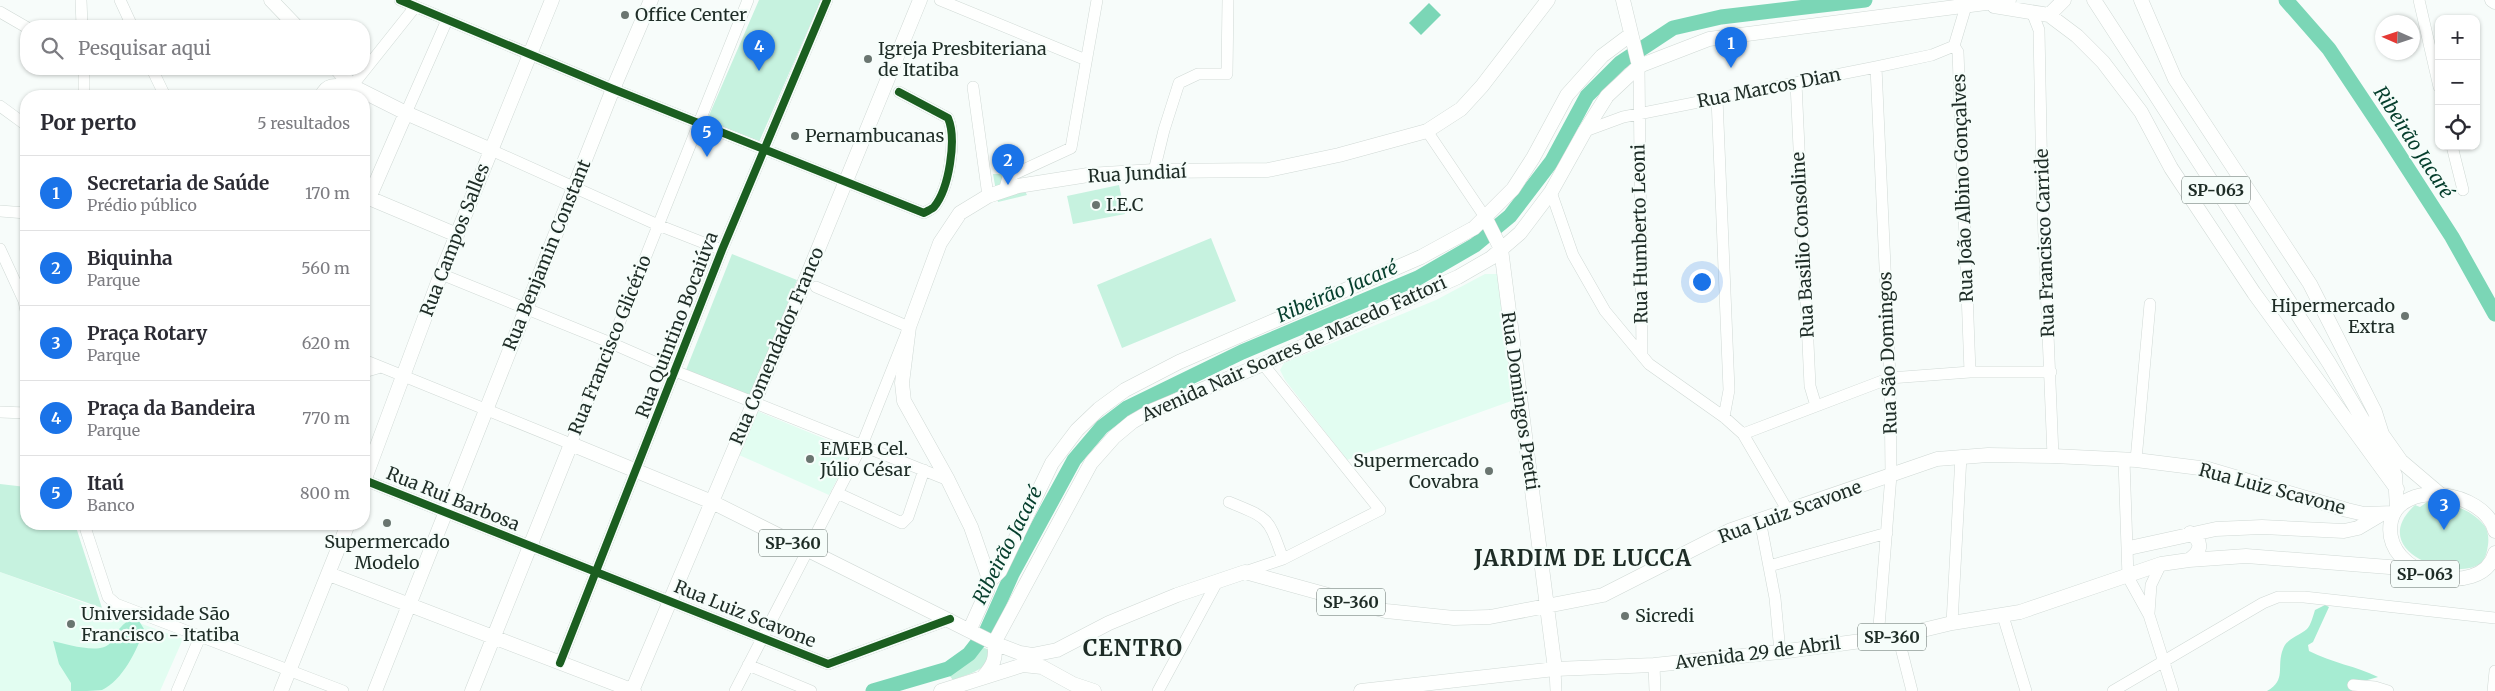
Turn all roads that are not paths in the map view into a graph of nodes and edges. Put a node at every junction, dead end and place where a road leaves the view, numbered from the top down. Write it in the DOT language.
graph roads {
  1 [pos="81,0"];
  2 [pos="120,0"];
  3 [pos="272,0"];
  4 [pos="400,0"];
  5 [pos="552,0"];
  6 [pos="651,0"];
  7 [pos="748,0"];
  8 [pos="827,0"];
  9 [pos="920,0"];
  10 [pos="940,0"];
  11 [pos="1097,0"];
  12 [pos="1228,0"];
  13 [pos="1548,0"];
  14 [pos="1624,0"];
  15 [pos="2009,0"];
  16 [pos="2064,0"];
  17 [pos="2094,0"];
  18 [pos="2141,0"];
  19 [pos="2418,0"];
  20 [pos="2492,0"];
  21 [pos="2495,2"];
  22 [pos="1972,5"];
  23 [pos="415,7"];
  24 [pos="0,12"];
  25 [pos="2032,12"];
  26 [pos="2048,15"];
  27 [pos="82,20"];
  28 [pos="129,20"];
  29 [pos="290,20"];
  30 [pos="447,20"];
  31 [pos="20,24"];
  32 [pos="2039,30"];
  33 [pos="1631,38"];
  34 [pos="1954,46"];
  35 [pos="530,54"];
  36 [pos="1086,60"];
  37 [pos="370,63"];
  38 [pos="1638,63"];
  39 [pos="1876,67"];
  40 [pos="2435,70"];
  41 [pos="84,75"];
  42 [pos="155,75"];
  43 [pos="342,75"];
  44 [pos="361,75"];
  45 [pos="1796,83"];
  46 [pos="352,86"];
  47 [pos="973,87"];
  48 [pos="613,89"];
  49 [pos="84,90"];
  50 [pos="162,90"];
  51 [pos="323,90"];
  52 [pos="360,90"];
  53 [pos="899,92"];
  54 [pos="370,95"];
  55 [pos="1717,98"];
  56 [pos="0,106"];
  57 [pos="406,113"];
  58 [pos="1638,115"];
  59 [pos="20,122"];
  60 [pos="699,123"];
  61 [pos="1428,131"];
  62 [pos="1585,131"];
  63 [pos="764,148"];
  64 [pos="491,150"];
  65 [pos="2453,150"];
  66 [pos="1154,171"];
  67 [pos="845,180"];
  68 [pos="574,188"];
  69 [pos="370,189"];
  70 [pos="2463,190"];
  71 [pos="1004,191"];
  72 [pos="1551,192"];
  73 [pos="988,196"];
  74 [pos="370,199"];
  75 [pos="0,211"];
  76 [pos="20,213"];
  77 [pos="1486,220"];
  78 [pos="658,225"];
  79 [pos="457,235"];
  80 [pos="1500,247"];
  81 [pos="0,249"];
  82 [pos="722,250"];
  83 [pos="441,274"];
  84 [pos="816,287"];
  85 [pos="20,292"];
  86 [pos="2150,304"];
  87 [pos="526,308"];
  88 [pos="909,327"];
  89 [pos="611,343"];
  90 [pos="1642,354"];
  91 [pos="370,362"];
  92 [pos="2329,363"];
  93 [pos="1263,364"];
  94 [pos="381,367"];
  95 [pos="370,370"];
  96 [pos="674,371"];
  97 [pos="1970,372"];
  98 [pos="2050,372"];
  99 [pos="402,376"];
  100 [pos="1890,378"];
  101 [pos="752,402"];
  102 [pos="1816,406"];
  103 [pos="486,410"];
  104 [pos="0,412"];
  105 [pos="20,414"];
  106 [pos="1724,417"];
  107 [pos="1743,434"];
  108 [pos="2382,434"];
  109 [pos="571,444"];
  110 [pos="862,445"];
  111 [pos="1961,456"];
  112 [pos="2053,456"];
  113 [pos="2130,460"];
  114 [pos="370,464"];
  115 [pos="924,470"];
  116 [pos="636,471"];
  117 [pos="1891,475"];
  118 [pos="948,480"];
  119 [pos="370,483"];
  120 [pos="2397,489"];
  121 [pos="837,494"];
  122 [pos="2441,494"];
  123 [pos="712,502"];
  124 [pos="1229,502"];
  125 [pos="1788,510"];
  126 [pos="445,512"];
  127 [pos="2391,512"];
  128 [pos="1760,520"];
  129 [pos="2492,520"];
  130 [pos="86,530"];
  131 [pos="346,530"];
  132 [pos="1887,532"];
  133 [pos="2190,533"];
  134 [pos="530,546"];
  135 [pos="2129,548"];
  136 [pos="808,550"];
  137 [pos="2495,553"];
  138 [pos="1284,559"];
  139 [pos="2189,560"];
  140 [pos="2161,564"];
  141 [pos="1769,566"];
  142 [pos="2415,569"];
  143 [pos="2490,569"];
  144 [pos="596,571"];
  145 [pos="1245,572"];
  146 [pos="329,574"];
  147 [pos="2128,577"];
  148 [pos="989,582"];
  149 [pos="1217,582"];
  150 [pos="670,600"];
  151 [pos="409,605"];
  152 [pos="1548,606"];
  153 [pos="2150,615"];
  154 [pos="2003,616"];
  155 [pos="2495,618"];
  156 [pos="950,619"];
  157 [pos="1952,623"];
  158 [pos="972,631"];
  159 [pos="762,636"];
  160 [pos="1898,636"];
  161 [pos="200,637"];
  162 [pos="493,638"];
  163 [pos="1878,638"];
  164 [pos="992,642"];
  165 [pos="1057,650"];
  166 [pos="1780,652"];
  167 [pos="2164,661"];
  168 [pos="560,663"];
  169 [pos="748,664"];
  170 [pos="1654,665"];
  171 [pos="1555,669"];
  172 [pos="289,671"];
  173 [pos="2495,671"];
  174 [pos="1051,672"];
  175 [pos="983,677"];
  176 [pos="2353,685"];
  177 [pos="177,691"];
  178 [pos="281,691"];
  179 [pos="343,691"];
  180 [pos="375,691"];
  181 [pos="472,691"];
  182 [pos="633,691"];
  183 [pos="735,691"];
  184 [pos="811,691"];
  185 [pos="941,691"];
  186 [pos="1094,691"];
  187 [pos="1158,691"];
  188 [pos="1361,691"];
  189 [pos="1556,691"];
  190 [pos="1655,691"];
  191 [pos="1912,691"];
  192 [pos="2026,691"];
  193 [pos="2113,691"];
  194 [pos="2173,691"];
  195 [pos="2388,691"];
  196 [pos="2493,691"];
  1 -- 27 [label="street"];
  2 -- 28 [label="street"];
  3 -- 29 [label="main road"];
  4 -- 23 [label="street"];
  5 -- 35 [label="main road, Rua Campos Salles"];
  6 -- 48 [label="main road, Rua Benjamin Constant"];
  7 -- 60 [label="street, Rua Francisco Glicério"];
  8 -- 63 [label="street, Rua Quintino Bocaiúva"];
  9 -- 67 [label="main road, Rua Comendador Franco"];
  10 -- 36 [label="street"];
  11 -- 36 [label="street"];
  12 -- 66 [label="street"];
  13 -- 61 [label="main road, Rua Jundiaí"];
  14 -- 33 [label="main road"];
  15 -- 22 [label="main road"];
  16 -- 26 [label="main road"];
  17 -- 92 [label="main road, SP-063"];
  18 -- 108 [label="main road"];
  19 -- 40 [label="street"];
  20 -- 21 [label="main road"];
  22 -- 25 [label="main road"];
  22 -- 34 [label="street, Rua João Albino Gonçalves"];
  22 -- 38 [label="main road"];
  23 -- 30 [label="street"];
  23 -- 37 [label="street"];
  24 -- 31 [label="street"];
  25 -- 26 [label="main road"];
  25 -- 32 [label="street, Rua Francisco Carride"];
  26 -- 32 [label="street"];
  26 -- 120 [label="main road"];
  30 -- 35 [label="street"];
  30 -- 57 [label="street"];
  32 -- 98 [label="street, Rua Francisco Carride"];
  33 -- 38 [label="main road"];
  33 -- 77 [label="main road"];
  34 -- 39 [label="street, Rua Marcos Dian"];
  34 -- 97 [label="street, Rua João Albino Gonçalves"];
  35 -- 48 [label="street"];
  35 -- 64 [label="main road, Rua Campos Salles"];
  36 -- 71 [label="street"];
  38 -- 58 [label="street, Rua Humberto Leoni"];
  38 -- 62 [label="main road, Avenida Nair Soares de Macedo Fattori"];
  39 -- 45 [label="street, Rua Marcos Dian"];
  39 -- 100 [label="street, Rua São Domingos"];
  41 -- 49 [label="street"];
  42 -- 50 [label="street"];
  43 -- 46 [label="main road"];
  44 -- 46 [label="street"];
  45 -- 55 [label="street, Rua Marcos Dian"];
  45 -- 102 [label="street, Rua Basilio Consoline"];
  46 -- 51 [label="street"];
  46 -- 52 [label="main road"];
  47 -- 73 [label="street"];
  48 -- 60 [label="street"];
  48 -- 68 [label="main road, Rua Benjamin Constant"];
  53 -- 67 [label="street"];
  54 -- 57 [label="main road"];
  55 -- 58 [label="street, Rua Marcos Dian"];
  55 -- 106 [label="street"];
  56 -- 59 [label="street"];
  57 -- 64 [label="main road"];
  57 -- 69 [label="main road"];
  58 -- 62 [label="street, Rua Marcos Dian"];
  58 -- 90 [label="street, Rua Humberto Leoni"];
  60 -- 63 [label="street"];
  60 -- 78 [label="street, Rua Francisco Glicério"];
  61 -- 66 [label="main road, Rua Jundiaí"];
  61 -- 77 [label="street, Rua Domingos Pretti"];
  62 -- 72 [label="main road, Avenida Nair Soares de Macedo Fattori"];
  63 -- 67 [label="street"];
  63 -- 82 [label="street, Rua Quintino Bocaiúva"];
  64 -- 68 [label="street"];
  64 -- 79 [label="main road, Rua Campos Salles"];
  65 -- 70 [label="street"];
  66 -- 71 [label="main road, Rua Jundiaí"];
  67 -- 101 [label="main road, Rua Comendador Franco"];
  68 -- 78 [label="street"];
  68 -- 87 [label="main road, Rua Benjamin Constant"];
  71 -- 73 [label="main road, Rua Jundiaí"];
  72 -- 80 [label="main road, Avenida Nair Soares de Macedo Fattori"];
  72 -- 90 [label="street"];
  73 -- 88 [label="main road, Rua Jundiaí"];
  74 -- 79 [label="main road"];
  75 -- 76 [label="street"];
  77 -- 80 [label="main road, Rua Domingos Pretti"];
  77 -- 148 [label="main road"];
  78 -- 82 [label="street"];
  78 -- 89 [label="street, Rua Francisco Glicério"];
  79 -- 83 [label="main road, Rua Campos Salles"];
  80 -- 93 [label="main road, Avenida Nair Soares de Macedo Fattori"];
  80 -- 152 [label="main road, Rua Domingos Pretti"];
  81 -- 85 [label="street"];
  82 -- 96 [label="street, Rua Quintino Bocaiúva"];
  83 -- 87 [label="street"];
  83 -- 99 [label="main road, Rua Campos Salles"];
  84 -- 88 [label="street"];
  86 -- 113 [label="street"];
  87 -- 89 [label="street"];
  87 -- 103 [label="main road, Rua Benjamin Constant"];
  88 -- 110 [label="street"];
  88 -- 118 [label="main road, Rua Jundiaí"];
  89 -- 96 [label="street"];
  89 -- 109 [label="street, Rua Francisco Glicério"];
  90 -- 106 [label="street"];
  91 -- 94 [label="street"];
  92 -- 108 [label="main road, SP-063"];
  92 -- 120 [label="main road, SP-063"];
  93 -- 138 [label="street"];
  93 -- 164 [label="main road, Avenida Nair Soares de Macedo Fattori"];
  94 -- 95 [label="street"];
  94 -- 99 [label="street"];
  96 -- 101 [label="street"];
  96 -- 116 [label="street, Rua Quintino Bocaiúva"];
  97 -- 98 [label="street"];
  97 -- 100 [label="street"];
  98 -- 112 [label="street, Rua Francisco Carride"];
  99 -- 103 [label="street"];
  99 -- 114 [label="main road, Rua Campos Salles"];
  100 -- 102 [label="street"];
  100 -- 117 [label="street, Rua São Domingos"];
  101 -- 110 [label="street"];
  101 -- 123 [label="main road, Rua Comendador Franco"];
  102 -- 107 [label="street"];
  103 -- 109 [label="street"];
  103 -- 126 [label="main road, Rua Benjamin Constant"];
  104 -- 105 [label="street"];
  106 -- 107 [label="street"];
  107 -- 125 [label="street"];
  108 -- 122 [label="main road, SP-063"];
  109 -- 116 [label="main road, SP-360"];
  109 -- 134 [label="main road, Rua Francisco Glicério"];
  110 -- 115 [label="street"];
  110 -- 121 [label="street"];
  111 -- 112 [label="main road, Rua Luiz Scavone / SP-360"];
  111 -- 117 [label="main road, Rua Luiz Scavone / SP-360"];
  111 -- 157 [label="street"];
  112 -- 113 [label="main road, Rua Luiz Scavone / SP-360"];
  113 -- 127 [label="main road, Rua Luiz Scavone / SP-360"];
  113 -- 135 [label="street"];
  115 -- 118 [label="street"];
  115 -- 121 [label="street"];
  116 -- 123 [label="main road, SP-360"];
  116 -- 144 [label="street, Rua Quintino Bocaiúva"];
  117 -- 125 [label="main road, Rua Luiz Scavone / SP-360"];
  117 -- 132 [label="street, Rua São Domingos"];
  118 -- 148 [label="main road, Rua Jundiaí"];
  119 -- 126 [label="street, Rua Rui Barbosa"];
  120 -- 127 [label="main road, SP-063"];
  121 -- 136 [label="street"];
  122 -- 127 [label="main road, SP-063"];
  122 -- 129 [label="main road, SP-063"];
  123 -- 136 [label="main road, SP-360"];
  123 -- 150 [label="main road, Rua Comendador Franco"];
  124 -- 138 [label="street"];
  125 -- 128 [label="main road, Rua Luiz Scavone / SP-360"];
  126 -- 134 [label="street, Rua Rui Barbosa"];
  126 -- 151 [label="main road, Rua Benjamin Constant"];
  127 -- 133 [label="main road"];
  127 -- 142 [label="main road, SP-063"];
  128 -- 141 [label="street"];
  128 -- 152 [label="main road, Rua Luiz Scavone / SP-360"];
  130 -- 161 [label="street"];
  131 -- 146 [label="main road"];
  132 -- 141 [label="street"];
  132 -- 163 [label="street, Rua São Domingos"];
  133 -- 135 [label="main road"];
  133 -- 139 [label="main road"];
  134 -- 144 [label="street, Rua Luiz Scavone"];
  134 -- 162 [label="main road, Rua Francisco Glicério"];
  135 -- 147 [label="street"];
  136 -- 156 [label="main road, SP-360"];
  136 -- 159 [label="street"];
  137 -- 143 [label="main road, SP-063"];
  138 -- 145 [label="street"];
  139 -- 140 [label="main road, Avenida 29 de Abril / SP-360"];
  139 -- 142 [label="main road, Avenida 29 de Abril / SP-360"];
  140 -- 147 [label="main road, Avenida 29 de Abril / SP-360"];
  140 -- 153 [label="street"];
  141 -- 166 [label="street"];
  142 -- 143 [label="main road, SP-063"];
  144 -- 150 [label="street, Rua Luiz Scavone"];
  144 -- 168 [label="street, Rua Quintino Bocaiúva"];
  145 -- 149 [label="main road, SP-360"];
  145 -- 152 [label="main road, Rua Luiz Scavone / SP-360"];
  146 -- 151 [label="main road"];
  146 -- 172 [label="main road"];
  147 -- 153 [label="street"];
  147 -- 154 [label="main road, Avenida 29 de Abril / SP-360"];
  148 -- 158 [label="main road"];
  149 -- 165 [label="main road, SP-360"];
  149 -- 187 [label="street"];
  150 -- 159 [label="street, Rua Luiz Scavone"];
  150 -- 182 [label="main road, Rua Comendador Franco"];
  151 -- 162 [label="main road"];
  151 -- 180 [label="main road, Rua Benjamin Constant"];
  152 -- 171 [label="main road, Rua Domingos Pretti"];
  153 -- 167 [label="street"];
  154 -- 157 [label="main road, Avenida 29 de Abril / SP-360"];
  154 -- 192 [label="street"];
  155 -- 167 [label="street"];
  156 -- 158 [label="main road, SP-360"];
  156 -- 159 [label="street, Rua Luiz Scavone"];
  157 -- 160 [label="main road, Avenida 29 de Abril / SP-360"];
  158 -- 164 [label="main road, SP-360"];
  159 -- 169 [label="street"];
  160 -- 163 [label="main road, Avenida 29 de Abril / SP-360"];
  160 -- 191 [label="street"];
  161 -- 172 [label="street"];
  161 -- 177 [label="street"];
  162 -- 168 [label="main road"];
  162 -- 181 [label="main road, Rua Francisco Glicério"];
  163 -- 166 [label="main road, Avenida 29 de Abril / SP-360"];
  164 -- 165 [label="main road, SP-360"];
  164 -- 175 [label="main road"];
  165 -- 174 [label="main road"];
  166 -- 170 [label="main road, Avenida 29 de Abril / SP-360"];
  167 -- 193 [label="street"];
  167 -- 194 [label="street"];
  168 -- 182 [label="main road"];
  169 -- 183 [label="street"];
  169 -- 184 [label="street"];
  170 -- 171 [label="main road, Avenida 29 de Abril / SP-360"];
  170 -- 190 [label="street"];
  171 -- 188 [label="main road, Avenida 29 de Abril / SP-360"];
  171 -- 189 [label="street, Rua Domingos Pretti"];
  172 -- 178 [label="main road"];
  172 -- 179 [label="street"];
  173 -- 196 [label="street"];
  174 -- 175 [label="main road"];
  174 -- 186 [label="main road"];
  175 -- 185 [label="main road"];
  176 -- 195 [label="street"];
}
